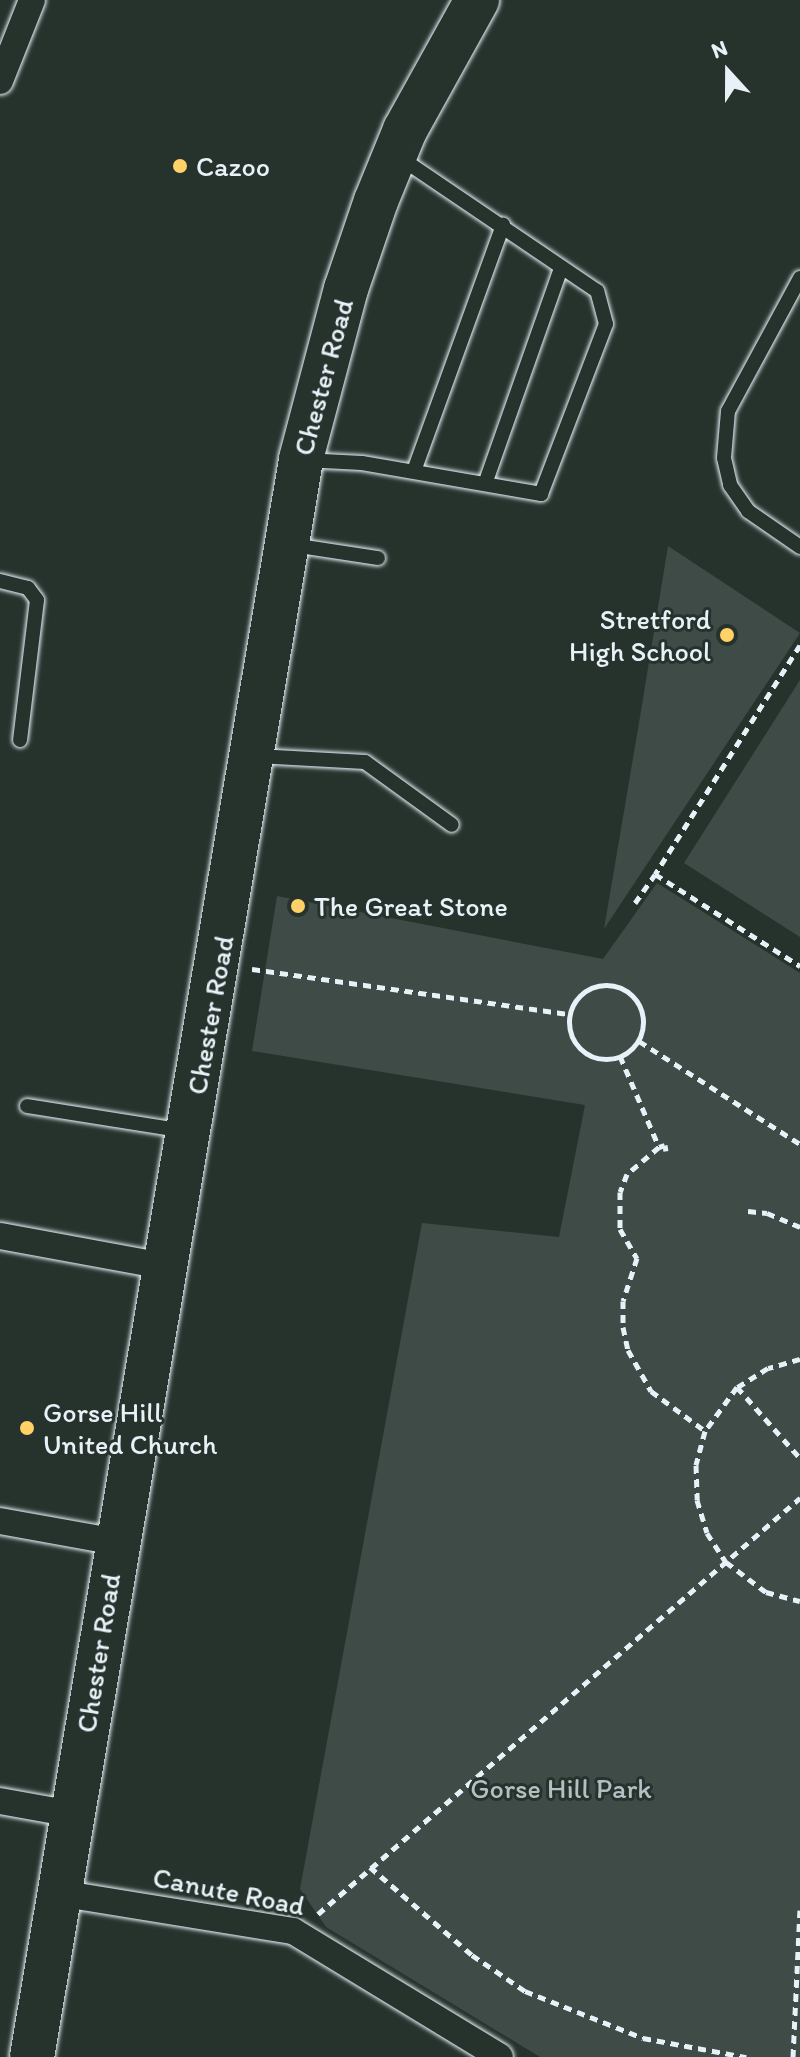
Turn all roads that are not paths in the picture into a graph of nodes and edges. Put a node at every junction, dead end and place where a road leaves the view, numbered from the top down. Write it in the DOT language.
graph roads {
  1 [pos="32,0"];
  2 [pos="477,0"];
  3 [pos="0,81"];
  4 [pos="395,155"];
  5 [pos="503,225"];
  6 [pos="561,268"];
  7 [pos="800,278"];
  8 [pos="301,459"];
  9 [pos="414,471"];
  10 [pos="485,484"];
  11 [pos="287,544"];
  12 [pos="800,547"];
  13 [pos="378,558"];
  14 [pos="0,581"];
  15 [pos="20,740"];
  16 [pos="253,756"];
  17 [pos="452,825"];
  18 [pos="27,1106"];
  19 [pos="189,1131"];
  20 [pos="0,1236"];
  21 [pos="164,1266"];
  22 [pos="0,1521"];
  23 [pos="117,1542"];
  24 [pos="0,1801"];
  25 [pos="72,1814"];
  26 [pos="58,1893"];
  27 [pos="32,2057"];
  28 [pos="500,2057"];
  1 -- 3 [label="street"];
  2 -- 4 [label="highway, Chester Road"];
  4 -- 5 [label="lane"];
  4 -- 8 [label="highway, Chester Road"];
  5 -- 6 [label="lane"];
  5 -- 9 [label="lane"];
  6 -- 10 [label="lane"];
  6 -- 10 [label="lane"];
  7 -- 12 [label="lane"];
  8 -- 9 [label="lane"];
  8 -- 11 [label="highway, Chester Road"];
  9 -- 10 [label="lane"];
  11 -- 13 [label="lane"];
  11 -- 16 [label="highway, Chester Road"];
  14 -- 15 [label="lane"];
  16 -- 17 [label="lane"];
  16 -- 19 [label="highway, Chester Road"];
  18 -- 19 [label="lane"];
  19 -- 21 [label="highway, Chester Road"];
  20 -- 21 [label="street"];
  21 -- 23 [label="highway, Chester Road"];
  22 -- 23 [label="street"];
  23 -- 25 [label="highway, Chester Road"];
  24 -- 25 [label="street"];
  25 -- 26 [label="highway, Chester Road"];
  26 -- 27 [label="highway, Chester Road"];
  26 -- 28 [label="street, Canute Road"];
}
